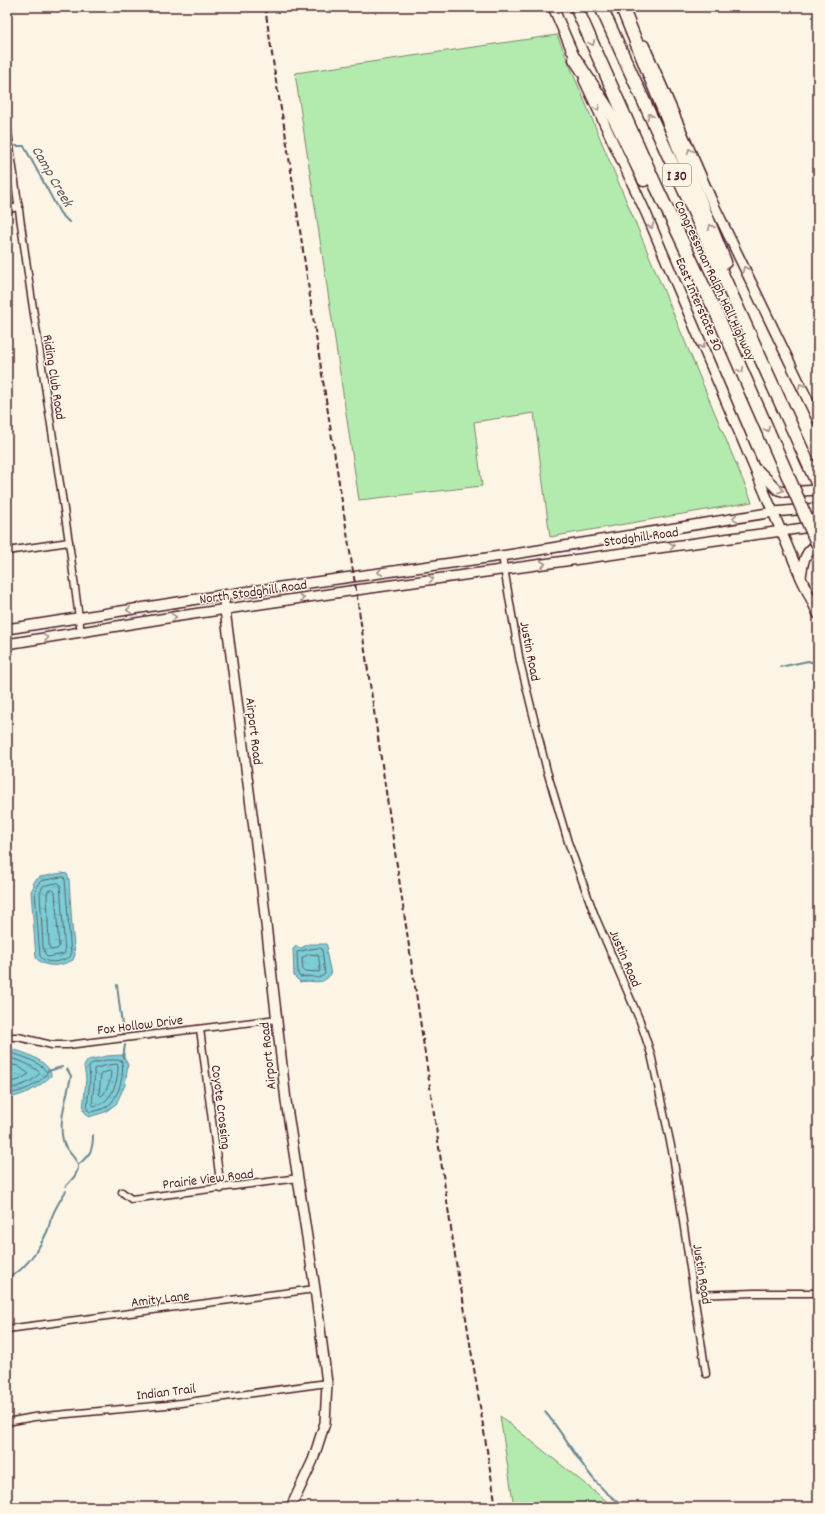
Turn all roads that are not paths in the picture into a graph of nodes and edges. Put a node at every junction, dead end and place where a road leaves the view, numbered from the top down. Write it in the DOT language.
graph roads {
  1 [pos="553,7"];
  2 [pos="576,7"];
  3 [pos="600,7"];
  4 [pos="622,7"];
  5 [pos="626,7"];
  6 [pos="575,59"];
  7 [pos="7,125"];
  8 [pos="19,207"];
  9 [pos="7,209"];
  10 [pos="720,321"];
  11 [pos="753,342"];
  12 [pos="818,421"];
  13 [pos="753,465"];
  14 [pos="818,485"];
  15 [pos="818,490"];
  16 [pos="818,508"];
  17 [pos="774,512"];
  18 [pos="818,526"];
  19 [pos="782,531"];
  20 [pos="69,542"];
  21 [pos="818,545"];
  22 [pos="7,551"];
  23 [pos="502,556"];
  24 [pos="505,569"];
  25 [pos="801,578"];
  26 [pos="223,595"];
  27 [pos="225,609"];
  28 [pos="818,614"];
  29 [pos="79,618"];
  30 [pos="7,629"];
  31 [pos="81,633"];
  32 [pos="7,644"];
  33 [pos="277,1019"];
  34 [pos="200,1029"];
  35 [pos="7,1037"];
  36 [pos="299,1178"];
  37 [pos="221,1189"];
  38 [pos="122,1192"];
  39 [pos="315,1289"];
  40 [pos="818,1293"];
  41 [pos="694,1295"];
  42 [pos="7,1329"];
  43 [pos="706,1374"];
  44 [pos="327,1383"];
  45 [pos="7,1422"];
  46 [pos="291,1507"];
  1 -- 6 [label="main road, East Interstate 30"];
  2 -- 10 [label="highway, Congressman Ralph Hall Highway / I 30, one-way"];
  11 -- 3 [label="highway, Congressman Ralph Hall Highway / I 30, one-way"];
  11 -- 4 [label="highway, one-way"];
  12 -- 5 [label="main road, one-way"];
  6 -- 10 [label="highway"];
  6 -- 13 [label="main road, East Interstate 30, one-way"];
  7 -- 8 [label="street, Riding Club Road"];
  8 -- 9 [label="street"];
  8 -- 20 [label="street, Riding Club Road"];
  10 -- 21 [label="highway, Congressman Ralph Hall Highway / I 30, one-way, bridge"];
  11 -- 14 [label="highway, Congressman Ralph Hall Highway / I 30"];
  13 -- 15 [label="main road, one-way"];
  13 -- 17 [label="main road, East Interstate 30"];
  16 -- 17 [label="main road, Stodghill Road"];
  17 -- 19 [label="main road, East Interstate 30"];
  17 -- 23 [label="main road, Stodghill Road, one-way"];
  18 -- 19 [label="main road, Stodghill Road"];
  24 -- 19 [label="main road, Stodghill Road, one-way"];
  19 -- 25 [label="main road, East Interstate 30"];
  20 -- 22 [label="street"];
  20 -- 29 [label="street, Riding Club Road"];
  21 -- 25 [label="main road"];
  23 -- 24 [label="street, Justin Road"];
  23 -- 26 [label="main road, North Stodghill Road, one-way"];
  27 -- 24 [label="main road, North Stodghill Road, one-way"];
  24 -- 41 [label="street, Justin Road"];
  25 -- 28 [label="main road, East Interstate 30"];
  26 -- 27 [label="main road, Airport Road"];
  26 -- 29 [label="main road, North Stodghill Road, one-way"];
  31 -- 27 [label="main road, North Stodghill Road, one-way"];
  27 -- 33 [label="main road, Airport Road"];
  29 -- 30 [label="main road, North Stodghill Road"];
  29 -- 31 [label="street, Riding Club Road"];
  32 -- 31 [label="main road, North Stodghill Road, one-way"];
  33 -- 34 [label="street, Fox Hollow Drive"];
  33 -- 36 [label="main road, Airport Road"];
  34 -- 35 [label="street, Fox Hollow Drive"];
  34 -- 37 [label="street, Coyote Crossing"];
  36 -- 37 [label="street, Prairie View Road"];
  36 -- 39 [label="main road, Airport Road"];
  37 -- 38 [label="street, Prairie View Road"];
  39 -- 42 [label="street, Amity Lane"];
  39 -- 44 [label="main road, Airport Road"];
  40 -- 41 [label="street"];
  41 -- 43 [label="street, Justin Road"];
  44 -- 45 [label="street, Indian Trail"];
  44 -- 46 [label="main road, Airport Road"];
}
